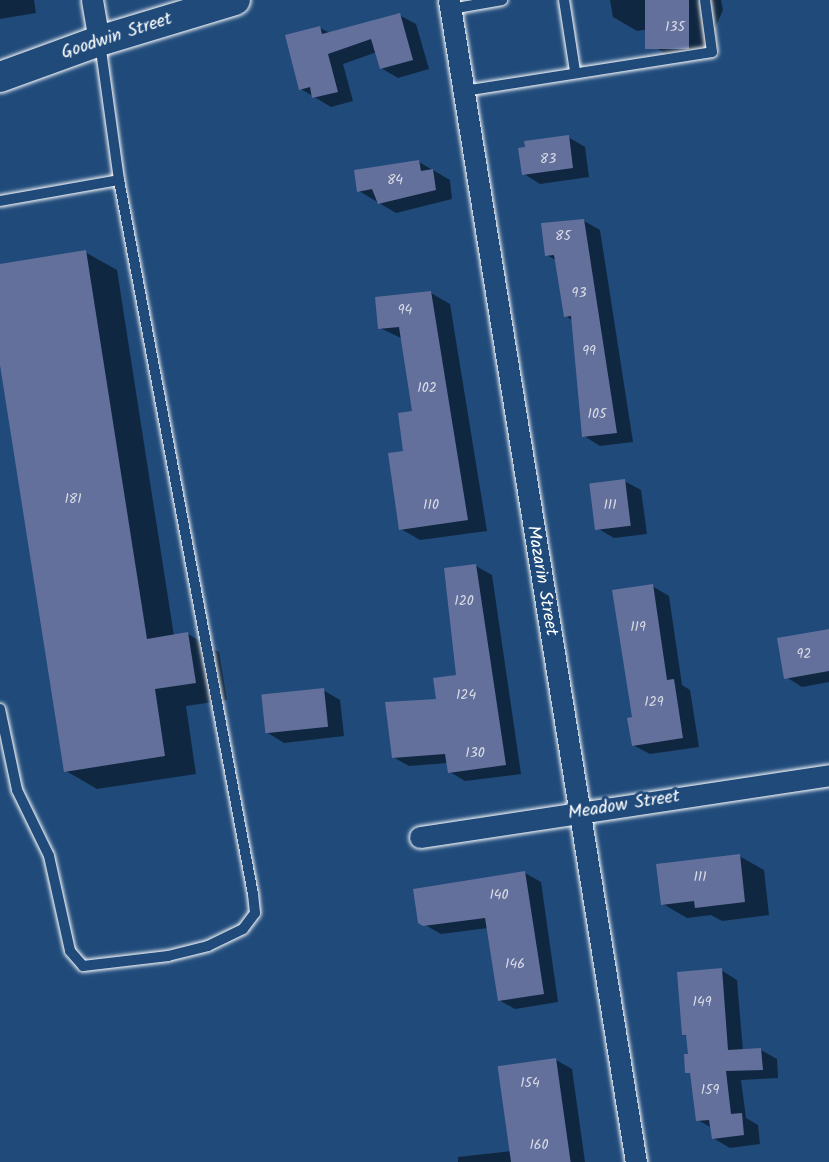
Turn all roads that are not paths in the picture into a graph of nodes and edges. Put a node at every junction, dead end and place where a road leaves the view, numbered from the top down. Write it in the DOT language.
graph roads {
  1 [pos="92,0"];
  2 [pos="235,0"];
  3 [pos="502,0"];
  4 [pos="564,0"];
  5 [pos="705,0"];
  6 [pos="450,4"];
  7 [pos="99,41"];
  8 [pos="575,71"];
  9 [pos="0,77"];
  10 [pos="464,91"];
  11 [pos="119,180"];
  12 [pos="0,201"];
  13 [pos="0,709"];
  14 [pos="829,775"];
  15 [pos="581,812"];
  16 [pos="420,837"];
  17 [pos="636,1162"];
  1 -- 7 [label="street"];
  2 -- 7 [label="main road, Goodwin Street"];
  3 -- 6 [label="lane"];
  4 -- 8 [label="lane"];
  5 -- 8 [label="lane"];
  6 -- 10 [label="street, Mazarin Street"];
  7 -- 9 [label="main road, Goodwin Street"];
  7 -- 11 [label="lane"];
  8 -- 10 [label="lane"];
  10 -- 15 [label="street, Mazarin Street"];
  11 -- 12 [label="lane"];
  11 -- 13 [label="lane"];
  14 -- 15 [label="street, Meadow Street"];
  15 -- 16 [label="street, Meadow Street"];
  15 -- 17 [label="street, Mazarin Street"];
}
